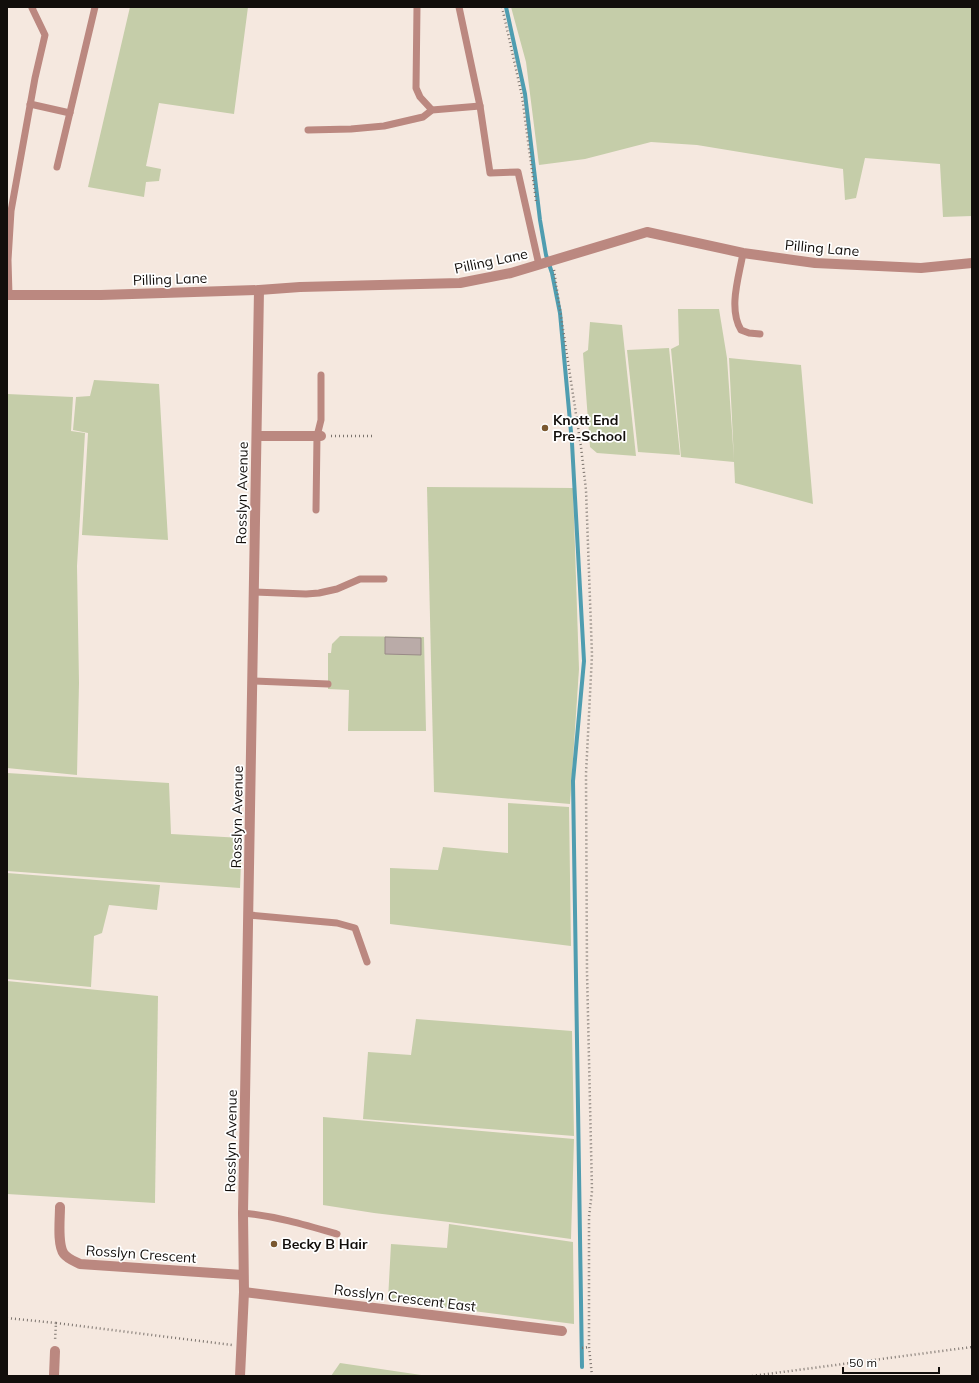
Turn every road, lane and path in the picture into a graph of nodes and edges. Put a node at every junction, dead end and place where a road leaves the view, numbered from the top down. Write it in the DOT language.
graph roads {
  1 [pos="33,7"];
  2 [pos="95,7"];
  3 [pos="417,7"];
  4 [pos="459,7"];
  5 [pos="502,7"];
  6 [pos="522,96"];
  7 [pos="30,104"];
  8 [pos="480,106"];
  9 [pos="432,110"];
  10 [pos="70,113"];
  11 [pos="308,130"];
  12 [pos="57,167"];
  13 [pos="743,253"];
  14 [pos="972,263"];
  15 [pos="539,265"];
  16 [pos="556,282"];
  17 [pos="259,290"];
  18 [pos="8,294"];
  19 [pos="760,334"];
  20 [pos="321,375"];
  21 [pos="257,436"];
  22 [pos="319,436"];
  23 [pos="375,436"];
  24 [pos="316,510"];
  25 [pos="384,579"];
  26 [pos="254,592"];
  27 [pos="253,681"];
  28 [pos="328,684"];
  29 [pos="249,915"];
  30 [pos="366,962"];
  31 [pos="60,1207"];
  32 [pos="243,1213"];
  33 [pos="337,1234"];
  34 [pos="243,1275"];
  35 [pos="244,1292"];
  36 [pos="7,1318"];
  37 [pos="56,1324"];
  38 [pos="562,1330"];
  39 [pos="242,1345"];
  40 [pos="972,1346"];
  41 [pos="590,1347"];
  42 [pos="582,1348"];
  43 [pos="55,1351"];
  44 [pos="54,1376"];
  45 [pos="240,1376"];
  46 [pos="592,1376"];
  47 [pos="752,1376"];
  1 -- 7 [label="lane"];
  2 -- 10 [label="lane"];
  3 -- 9 [label="lane"];
  4 -- 8 [label="lane"];
  5 -- 6 [label="path"];
  7 -- 10 [label="lane"];
  7 -- 18 [label="lane"];
  8 -- 9 [label="lane"];
  8 -- 15 [label="lane"];
  9 -- 11 [label="lane"];
  10 -- 12 [label="lane"];
  13 -- 14 [label="street, Pilling Lane"];
  13 -- 15 [label="street, Pilling Lane"];
  13 -- 19 [label="lane"];
  15 -- 17 [label="street, Pilling Lane"];
  16 -- 41 [label="path"];
  17 -- 18 [label="street, Pilling Lane"];
  17 -- 21 [label="street, Rosslyn Avenue"];
  20 -- 22 [label="lane"];
  21 -- 22 [label="street"];
  21 -- 26 [label="street, Rosslyn Avenue"];
  22 -- 23 [label="path"];
  22 -- 24 [label="lane"];
  25 -- 26 [label="lane"];
  26 -- 27 [label="street, Rosslyn Avenue"];
  27 -- 28 [label="lane"];
  27 -- 29 [label="street, Rosslyn Avenue"];
  29 -- 30 [label="lane"];
  29 -- 32 [label="street, Rosslyn Avenue"];
  31 -- 34 [label="street, Rosslyn Crescent"];
  32 -- 33 [label="lane"];
  32 -- 34 [label="street, Rosslyn Avenue"];
  34 -- 35 [label="street, Rosslyn Avenue"];
  35 -- 38 [label="street, Rosslyn Crescent East"];
  35 -- 39 [label="street, Rosslyn Avenue"];
  36 -- 37 [label="path"];
  37 -- 39 [label="path"];
  37 -- 43 [label="path"];
  39 -- 45 [label="street, Rosslyn Avenue"];
  40 -- 47 [label="path"];
  41 -- 42 [label="path"];
  41 -- 46 [label="path"];
  43 -- 44 [label="street"];
}
